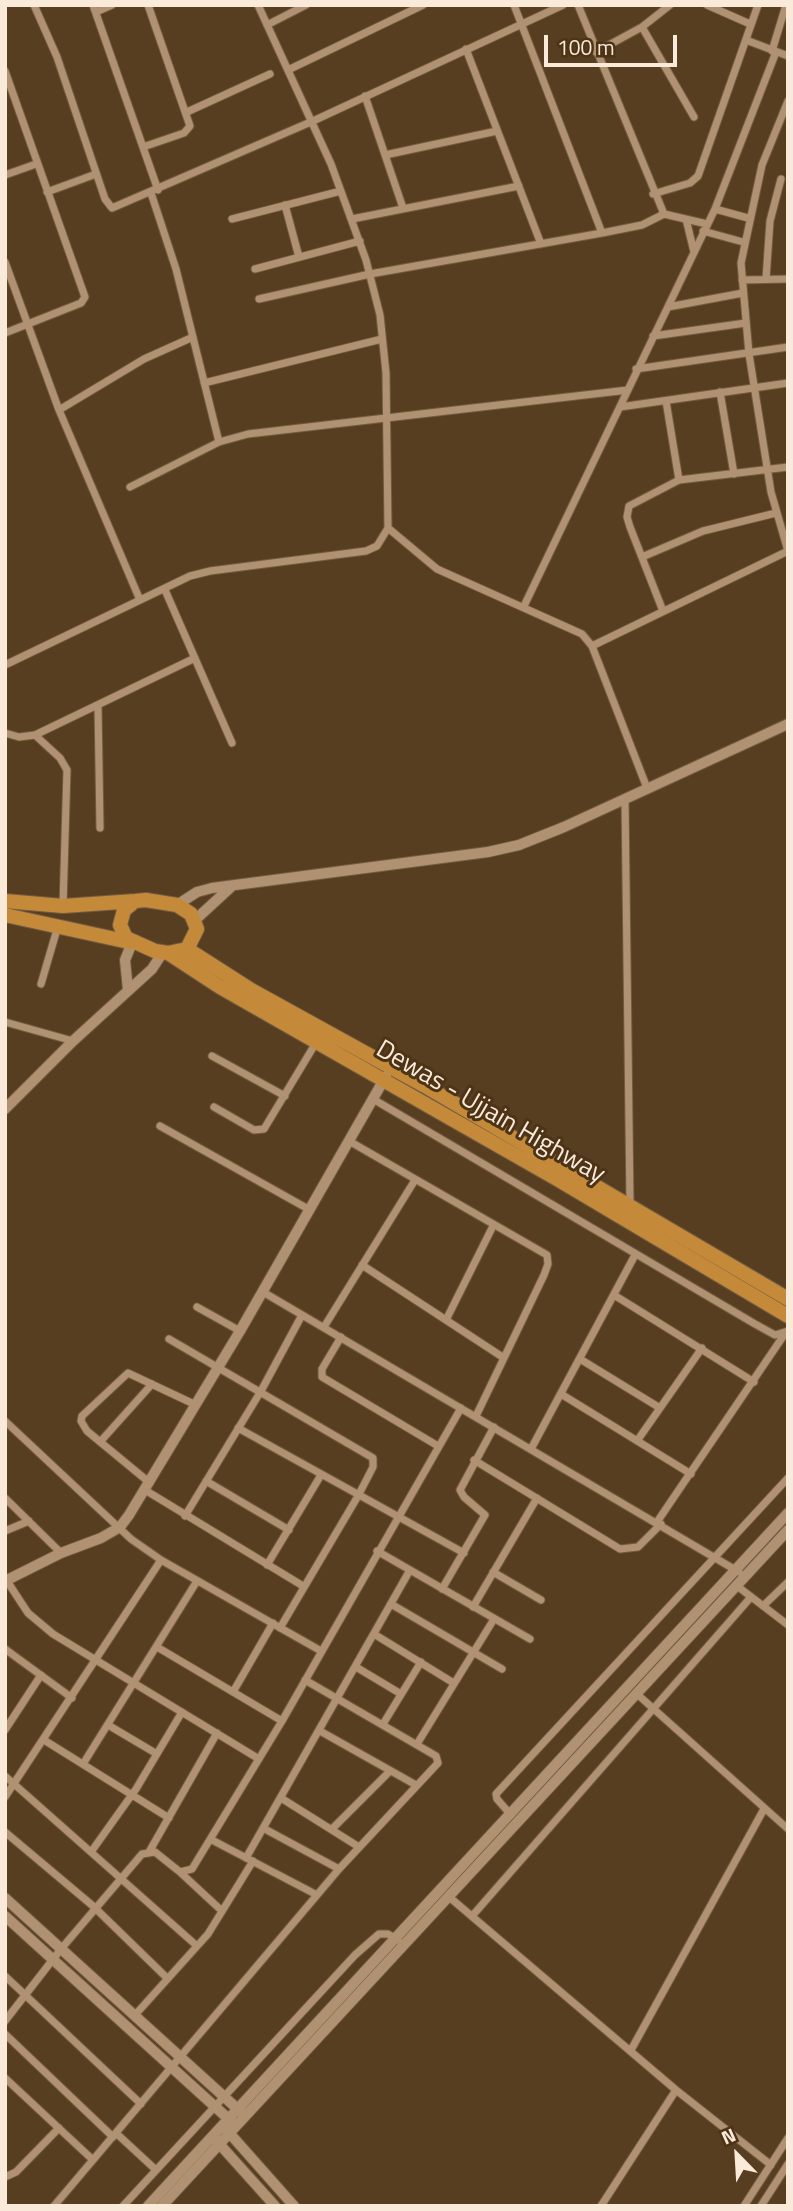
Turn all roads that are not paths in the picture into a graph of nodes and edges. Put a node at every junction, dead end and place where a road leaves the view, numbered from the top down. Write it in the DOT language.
graph roads {
  1 [pos="34,5"];
  2 [pos="111,5"];
  3 [pos="148,5"];
  4 [pos="258,5"];
  5 [pos="306,5"];
  6 [pos="423,5"];
  7 [pos="514,5"];
  8 [pos="563,5"];
  9 [pos="578,5"];
  10 [pos="670,5"];
  11 [pos="707,5"];
  12 [pos="758,5"];
  13 [pos="786,5"];
  14 [pos="95,9"];
  15 [pos="267,24"];
  16 [pos="750,24"];
  17 [pos="520,25"];
  18 [pos="642,27"];
  19 [pos="746,40"];
  20 [pos="466,50"];
  21 [pos="596,51"];
  22 [pos="774,51"];
  23 [pos="788,56"];
  24 [pos="288,70"];
  25 [pos="5,71"];
  26 [pos="270,74"];
  27 [pos="365,96"];
  28 [pos="788,101"];
  29 [pos="187,112"];
  30 [pos="694,117"];
  31 [pos="313,121"];
  32 [pos="498,131"];
  33 [pos="143,147"];
  34 [pos="385,156"];
  35 [pos="36,164"];
  36 [pos="96,174"];
  37 [pos="5,175"];
  38 [pos="781,179"];
  39 [pos="519,186"];
  40 [pos="341,191"];
  41 [pos="47,192"];
  42 [pos="154,192"];
  43 [pos="653,194"];
  44 [pos="285,205"];
  45 [pos="403,208"];
  46 [pos="715,209"];
  47 [pos="664,214"];
  48 [pos="748,218"];
  49 [pos="232,219"];
  50 [pos="352,219"];
  51 [pos="686,219"];
  52 [pos="705,228"];
  53 [pos="602,233"];
  54 [pos="360,241"];
  55 [pos="743,242"];
  56 [pos="541,243"];
  57 [pos="694,253"];
  58 [pos="299,257"];
  59 [pos="5,262"];
  60 [pos="255,269"];
  61 [pos="370,274"];
  62 [pos="766,279"];
  63 [pos="788,279"];
  64 [pos="742,280"];
  65 [pos="743,293"];
  66 [pos="259,299"];
  67 [pos="667,307"];
  68 [pos="746,323"];
  69 [pos="27,325"];
  70 [pos="5,333"];
  71 [pos="653,336"];
  72 [pos="193,337"];
  73 [pos="382,339"];
  74 [pos="788,347"];
  75 [pos="749,354"];
  76 [pos="636,369"];
  77 [pos="204,383"];
  78 [pos="788,383"];
  79 [pos="754,387"];
  80 [pos="628,390"];
  81 [pos="720,392"];
  82 [pos="666,401"];
  83 [pos="620,407"];
  84 [pos="59,410"];
  85 [pos="387,418"];
  86 [pos="219,442"];
  87 [pos="788,467"];
  88 [pos="768,471"];
  89 [pos="734,474"];
  90 [pos="679,480"];
  91 [pos="130,487"];
  92 [pos="776,513"];
  93 [pos="388,528"];
  94 [pos="788,551"];
  95 [pos="642,557"];
  96 [pos="165,590"];
  97 [pos="140,600"];
  98 [pos="524,606"];
  99 [pos="663,611"];
  100 [pos="592,646"];
  101 [pos="195,659"];
  102 [pos="5,665"];
  103 [pos="98,706"];
  104 [pos="788,724"];
  105 [pos="5,733"];
  106 [pos="35,735"];
  107 [pos="232,743"];
  108 [pos="648,788"];
  109 [pos="625,799"];
  110 [pos="100,828"];
  111 [pos="232,886"];
  112 [pos="5,901"];
  113 [pos="135,901"];
  114 [pos="177,905"];
  115 [pos="63,906"];
  116 [pos="5,915"];
  117 [pos="195,920"];
  118 [pos="58,925"];
  119 [pos="131,942"];
  120 [pos="187,949"];
  121 [pos="166,953"];
  122 [pos="41,984"];
  123 [pos="128,990"];
  124 [pos="5,1022"];
  125 [pos="73,1041"];
  126 [pos="317,1041"];
  127 [pos="212,1056"];
  128 [pos="387,1073"];
  129 [pos="285,1096"];
  130 [pos="373,1099"];
  131 [pos="214,1107"];
  132 [pos="5,1109"];
  133 [pos="160,1126"];
  134 [pos="349,1141"];
  135 [pos="415,1180"];
  136 [pos="630,1208"];
  137 [pos="310,1210"];
  138 [pos="631,1223"];
  139 [pos="493,1226"];
  140 [pos="635,1255"];
  141 [pos="362,1265"];
  142 [pos="263,1292"];
  143 [pos="614,1294"];
  144 [pos="788,1299"];
  145 [pos="197,1307"];
  146 [pos="302,1315"];
  147 [pos="788,1316"];
  148 [pos="446,1320"];
  149 [pos="324,1327"];
  150 [pos="240,1331"];
  151 [pos="786,1333"];
  152 [pos="341,1337"];
  153 [pos="169,1339"];
  154 [pos="702,1348"];
  155 [pos="504,1358"];
  156 [pos="580,1359"];
  157 [pos="219,1366"];
  158 [pos="754,1382"];
  159 [pos="152,1384"];
  160 [pos="261,1391"];
  161 [pos="561,1394"];
  162 [pos="196,1405"];
  163 [pos="461,1408"];
  164 [pos="660,1408"];
  165 [pos="476,1416"];
  166 [pos="5,1421"];
  167 [pos="494,1427"];
  168 [pos="239,1428"];
  169 [pos="100,1441"];
  170 [pos="637,1441"];
  171 [pos="438,1446"];
  172 [pos="531,1449"];
  173 [pos="474,1460"];
  174 [pos="691,1474"];
  175 [pos="321,1475"];
  176 [pos="788,1478"];
  177 [pos="206,1481"];
  178 [pos="147,1486"];
  179 [pos="358,1496"];
  180 [pos="5,1498"];
  181 [pos="537,1498"];
  182 [pos="788,1513"];
  183 [pos="185,1516"];
  184 [pos="397,1516"];
  185 [pos="29,1521"];
  186 [pos="659,1523"];
  187 [pos="120,1527"];
  188 [pos="289,1530"];
  189 [pos="788,1530"];
  190 [pos="5,1531"];
  191 [pos="377,1551"];
  192 [pos="61,1553"];
  193 [pos="464,1553"];
  194 [pos="715,1557"];
  195 [pos="161,1560"];
  196 [pos="267,1565"];
  197 [pos="410,1570"];
  198 [pos="735,1570"];
  199 [pos="494,1572"];
  200 [pos="746,1576"];
  201 [pos="6,1581"];
  202 [pos="197,1581"];
  203 [pos="788,1582"];
  204 [pos="303,1586"];
  205 [pos="737,1586"];
  206 [pos="442,1589"];
  207 [pos="751,1597"];
  208 [pos="541,1600"];
  209 [pos="391,1604"];
  210 [pos="763,1606"];
  211 [pos="473,1607"];
  212 [pos="494,1619"];
  213 [pos="273,1623"];
  214 [pos="788,1625"];
  215 [pos="281,1628"];
  216 [pos="374,1634"];
  217 [pos="530,1639"];
  218 [pos="157,1647"];
  219 [pos="5,1649"];
  220 [pos="321,1651"];
  221 [pos="473,1652"];
  222 [pos="97,1661"];
  223 [pos="421,1662"];
  224 [pos="356,1667"];
  225 [pos="502,1669"];
  226 [pos="41,1675"];
  227 [pos="305,1680"];
  228 [pos="452,1682"];
  229 [pos="135,1684"];
  230 [pos="233,1692"];
  231 [pos="401,1694"];
  232 [pos="637,1694"];
  233 [pos="72,1698"];
  234 [pos="339,1698"];
  235 [pos="652,1707"];
  236 [pos="182,1712"];
  237 [pos="282,1721"];
  238 [pos="383,1724"];
  239 [pos="108,1725"];
  240 [pos="5,1730"];
  241 [pos="320,1731"];
  242 [pos="217,1733"];
  243 [pos="44,1740"];
  244 [pos="417,1744"];
  245 [pos="157,1754"];
  246 [pos="259,1759"];
  247 [pos="83,1764"];
  248 [pos="390,1771"];
  249 [pos="5,1776"];
  250 [pos="15,1785"];
  251 [pos="416,1785"];
  252 [pos="133,1794"];
  253 [pos="5,1797"];
  254 [pos="281,1798"];
  255 [pos="530,1803"];
  256 [pos="764,1809"];
  257 [pos="511,1815"];
  258 [pos="169,1818"];
  259 [pos="263,1828"];
  260 [pos="332,1829"];
  261 [pos="788,1829"];
  262 [pos="5,1832"];
  263 [pos="212,1840"];
  264 [pos="359,1847"];
  265 [pos="91,1852"];
  266 [pos="149,1852"];
  267 [pos="249,1860"];
  268 [pos="339,1869"];
  269 [pos="180,1872"];
  270 [pos="121,1879"];
  271 [pos="317,1895"];
  272 [pos="448,1895"];
  273 [pos="5,1898"];
  274 [pos="96,1910"];
  275 [pos="222,1911"];
  276 [pos="5,1916"];
  277 [pos="473,1916"];
  278 [pos="420,1918"];
  279 [pos="402,1938"];
  280 [pos="197,1946"];
  281 [pos="61,1948"];
  282 [pos="54,1960"];
  283 [pos="5,1976"];
  284 [pos="167,1978"];
  285 [pos="27,1996"];
  286 [pos="135,2015"];
  287 [pos="5,2021"];
  288 [pos="5,2034"];
  289 [pos="631,2050"];
  290 [pos="178,2056"];
  291 [pos="170,2067"];
  292 [pos="7,2082"];
  293 [pos="676,2090"];
  294 [pos="223,2096"];
  295 [pos="141,2104"];
  296 [pos="215,2105"];
  297 [pos="241,2112"];
  298 [pos="229,2125"];
  299 [pos="59,2128"];
  300 [pos="114,2135"];
  301 [pos="788,2138"];
  302 [pos="216,2140"];
  303 [pos="93,2160"];
  304 [pos="788,2164"];
  305 [pos="771,2165"];
  306 [pos="156,2170"];
  307 [pos="5,2177"];
  308 [pos="292,2205"];
  309 [pos="54,2206"];
  310 [pos="123,2206"];
  311 [pos="148,2206"];
  312 [pos="162,2206"];
  313 [pos="275,2206"];
  314 [pos="601,2206"];
  315 [pos="744,2206"];
  316 [pos="761,2206"];
  1 -- 36 [label="street"];
  2 -- 14 [label="street"];
  3 -- 29 [label="street"];
  4 -- 15 [label="street"];
  5 -- 15 [label="street"];
  6 -- 24 [label="street"];
  7 -- 17 [label="street"];
  8 -- 17 [label="street"];
  9 -- 21 [label="street"];
  10 -- 18 [label="street"];
  11 -- 16 [label="street"];
  12 -- 16 [label="street"];
  13 -- 22 [label="street"];
  14 -- 33 [label="street"];
  15 -- 24 [label="street"];
  16 -- 19 [label="street"];
  17 -- 20 [label="street"];
  17 -- 53 [label="street"];
  18 -- 21 [label="street"];
  18 -- 30 [label="street"];
  19 -- 22 [label="street"];
  19 -- 43 [label="street"];
  20 -- 27 [label="street"];
  20 -- 32 [label="street"];
  21 -- 43 [label="street"];
  22 -- 23 [label="street"];
  22 -- 46 [label="street"];
  24 -- 31 [label="street"];
  25 -- 35 [label="street"];
  26 -- 29 [label="street"];
  27 -- 31 [label="street"];
  27 -- 34 [label="street"];
  28 -- 48 [label="street"];
  29 -- 33 [label="street"];
  31 -- 40 [label="street"];
  31 -- 42 [label="street"];
  32 -- 34 [label="street"];
  32 -- 39 [label="street"];
  33 -- 42 [label="street"];
  34 -- 45 [label="street"];
  35 -- 37 [label="street"];
  35 -- 41 [label="street"];
  36 -- 41 [label="street"];
  36 -- 42 [label="street"];
  38 -- 62 [label="street"];
  39 -- 45 [label="street"];
  39 -- 56 [label="street"];
  40 -- 44 [label="street"];
  40 -- 50 [label="street"];
  41 -- 69 [label="street"];
  42 -- 72 [label="street"];
  43 -- 47 [label="street"];
  44 -- 49 [label="street"];
  44 -- 58 [label="street"];
  45 -- 50 [label="street"];
  46 -- 48 [label="street"];
  46 -- 52 [label="street"];
  47 -- 51 [label="street"];
  47 -- 53 [label="street"];
  48 -- 55 [label="street"];
  50 -- 54 [label="street"];
  51 -- 52 [label="street"];
  51 -- 57 [label="street"];
  52 -- 55 [label="street"];
  52 -- 57 [label="street"];
  53 -- 56 [label="street"];
  54 -- 58 [label="street"];
  54 -- 61 [label="street"];
  55 -- 64 [label="street"];
  56 -- 61 [label="street"];
  57 -- 67 [label="street"];
  58 -- 60 [label="street"];
  59 -- 69 [label="street"];
  61 -- 66 [label="street"];
  61 -- 73 [label="street"];
  62 -- 63 [label="street"];
  62 -- 64 [label="street"];
  64 -- 65 [label="street"];
  65 -- 67 [label="street"];
  65 -- 68 [label="street"];
  67 -- 71 [label="street"];
  68 -- 71 [label="street"];
  68 -- 75 [label="street"];
  69 -- 70 [label="street"];
  69 -- 84 [label="street"];
  71 -- 76 [label="street"];
  72 -- 77 [label="street"];
  72 -- 84 [label="street"];
  73 -- 77 [label="street"];
  73 -- 85 [label="street"];
  74 -- 75 [label="street"];
  75 -- 76 [label="street"];
  75 -- 79 [label="street"];
  76 -- 80 [label="street"];
  77 -- 86 [label="street"];
  78 -- 79 [label="street"];
  79 -- 81 [label="street"];
  79 -- 88 [label="street"];
  80 -- 83 [label="street"];
  80 -- 85 [label="street"];
  81 -- 82 [label="street"];
  81 -- 89 [label="street"];
  82 -- 83 [label="street"];
  82 -- 90 [label="street"];
  83 -- 98 [label="street"];
  84 -- 97 [label="street"];
  85 -- 86 [label="street"];
  85 -- 93 [label="street"];
  86 -- 91 [label="street"];
  87 -- 88 [label="street"];
  88 -- 89 [label="street"];
  88 -- 92 [label="street"];
  89 -- 90 [label="street"];
  90 -- 95 [label="street"];
  92 -- 94 [label="street"];
  92 -- 95 [label="street"];
  93 -- 96 [label="street"];
  93 -- 98 [label="street"];
  94 -- 99 [label="street"];
  95 -- 99 [label="street"];
  96 -- 97 [label="street"];
  96 -- 101 [label="street"];
  97 -- 102 [label="street"];
  98 -- 100 [label="street"];
  99 -- 100 [label="street"];
  100 -- 108 [label="street"];
  101 -- 103 [label="street"];
  101 -- 107 [label="street"];
  103 -- 106 [label="street"];
  103 -- 110 [label="street"];
  104 -- 108 [label="street"];
  105 -- 106 [label="street"];
  106 -- 115 [label="street"];
  108 -- 109 [label="street"];
  109 -- 111 [label="street"];
  109 -- 136 [label="street"];
  111 -- 114 [label="street"];
  111 -- 117 [label="street"];
  112 -- 115 [label="main road"];
  113 -- 114 [label="main road"];
  113 -- 115 [label="main road"];
  113 -- 119 [label="main road"];
  114 -- 117 [label="main road"];
  116 -- 118 [label="main road, Dewas - Ujjain Highway"];
  117 -- 120 [label="main road"];
  118 -- 119 [label="main road, Dewas - Ujjain Highway"];
  118 -- 122 [label="street"];
  119 -- 121 [label="main road, Dewas - Ujjain Highway"];
  119 -- 123 [label="street"];
  120 -- 121 [label="main road, Dewas - Ujjain Highway"];
  120 -- 128 [label="main road, Dewas - Ujjain Highway"];
  121 -- 123 [label="street"];
  121 -- 126 [label="main road, Dewas - Ujjain Highway"];
  123 -- 125 [label="street"];
  124 -- 125 [label="street"];
  125 -- 132 [label="street"];
  126 -- 128 [label="main road, Dewas - Ujjain Highway"];
  126 -- 129 [label="street"];
  127 -- 129 [label="street"];
  128 -- 130 [label="street"];
  128 -- 136 [label="main road, Dewas - Ujjain Highway"];
  128 -- 138 [label="main road, Dewas - Ujjain Highway"];
  129 -- 131 [label="street"];
  130 -- 134 [label="street"];
  130 -- 140 [label="street"];
  133 -- 137 [label="street"];
  134 -- 135 [label="street"];
  134 -- 137 [label="street"];
  135 -- 139 [label="street"];
  135 -- 141 [label="street"];
  136 -- 138 [label="street"];
  136 -- 144 [label="main road, Dewas - Ujjain Highway"];
  137 -- 142 [label="street"];
  138 -- 147 [label="main road, Dewas - Ujjain Highway"];
  139 -- 148 [label="street"];
  139 -- 155 [label="street"];
  140 -- 143 [label="street"];
  140 -- 151 [label="street"];
  141 -- 148 [label="street"];
  141 -- 149 [label="street"];
  142 -- 146 [label="street"];
  142 -- 150 [label="street"];
  143 -- 154 [label="street"];
  143 -- 156 [label="street"];
  145 -- 150 [label="street"];
  146 -- 149 [label="street"];
  146 -- 160 [label="street"];
  148 -- 155 [label="street"];
  149 -- 152 [label="street"];
  150 -- 157 [label="street"];
  151 -- 158 [label="street"];
  152 -- 163 [label="street"];
  152 -- 171 [label="street"];
  153 -- 157 [label="street"];
  154 -- 158 [label="street"];
  154 -- 164 [label="street"];
  155 -- 165 [label="street"];
  156 -- 161 [label="street"];
  156 -- 164 [label="street"];
  157 -- 160 [label="street"];
  157 -- 162 [label="street"];
  158 -- 174 [label="street"];
  159 -- 162 [label="street"];
  159 -- 169 [label="street"];
  159 -- 169 [label="street"];
  160 -- 168 [label="street"];
  160 -- 179 [label="street"];
  161 -- 170 [label="street"];
  161 -- 172 [label="street"];
  162 -- 178 [label="street"];
  163 -- 165 [label="street"];
  163 -- 171 [label="street"];
  164 -- 170 [label="street"];
  165 -- 167 [label="street"];
  166 -- 187 [label="street"];
  167 -- 172 [label="street"];
  167 -- 173 [label="street"];
  168 -- 175 [label="street"];
  168 -- 177 [label="street"];
  169 -- 178 [label="street"];
  170 -- 174 [label="street"];
  171 -- 184 [label="street"];
  172 -- 186 [label="street"];
  173 -- 181 [label="street"];
  173 -- 193 [label="street"];
  174 -- 186 [label="street"];
  175 -- 179 [label="street"];
  175 -- 188 [label="street"];
  176 -- 194 [label="street"];
  177 -- 183 [label="street"];
  177 -- 188 [label="street"];
  178 -- 183 [label="street"];
  178 -- 187 [label="street"];
  179 -- 184 [label="street"];
  179 -- 204 [label="street"];
  180 -- 185 [label="street"];
  181 -- 186 [label="street"];
  181 -- 199 [label="street"];
  182 -- 198 [label="street"];
  183 -- 196 [label="street"];
  184 -- 191 [label="street"];
  184 -- 193 [label="street"];
  185 -- 190 [label="street"];
  185 -- 192 [label="street"];
  186 -- 194 [label="street"];
  187 -- 192 [label="street"];
  187 -- 195 [label="street"];
  188 -- 196 [label="street"];
  189 -- 200 [label="street"];
  191 -- 197 [label="street"];
  191 -- 220 [label="street"];
  192 -- 201 [label="street"];
  193 -- 206 [label="street"];
  194 -- 198 [label="street"];
  194 -- 257 [label="street"];
  195 -- 202 [label="street"];
  195 -- 222 [label="street"];
  196 -- 204 [label="street"];
  197 -- 206 [label="street"];
  197 -- 209 [label="street"];
  198 -- 200 [label="street"];
  198 -- 255 [label="street"];
  199 -- 208 [label="street"];
  199 -- 211 [label="street"];
  200 -- 205 [label="street"];
  201 -- 222 [label="street"];
  202 -- 213 [label="street"];
  202 -- 218 [label="street"];
  203 -- 210 [label="street"];
  204 -- 215 [label="street"];
  205 -- 207 [label="street"];
  205 -- 232 [label="street"];
  206 -- 211 [label="street"];
  207 -- 210 [label="street"];
  207 -- 235 [label="street"];
  209 -- 216 [label="street"];
  209 -- 221 [label="street"];
  210 -- 214 [label="street"];
  211 -- 212 [label="street"];
  212 -- 217 [label="street"];
  212 -- 221 [label="street"];
  213 -- 215 [label="street"];
  213 -- 230 [label="street"];
  215 -- 220 [label="street"];
  216 -- 223 [label="street"];
  216 -- 224 [label="street"];
  218 -- 229 [label="street"];
  218 -- 230 [label="street"];
  219 -- 226 [label="street"];
  220 -- 227 [label="street"];
  221 -- 225 [label="street"];
  221 -- 228 [label="street"];
  222 -- 229 [label="street"];
  222 -- 233 [label="street"];
  223 -- 228 [label="street"];
  223 -- 231 [label="street"];
  224 -- 231 [label="street"];
  224 -- 234 [label="street"];
  226 -- 233 [label="street"];
  226 -- 240 [label="street"];
  227 -- 234 [label="street"];
  227 -- 237 [label="street"];
  228 -- 244 [label="street"];
  229 -- 236 [label="street"];
  229 -- 239 [label="street"];
  230 -- 237 [label="street"];
  231 -- 238 [label="street"];
  232 -- 235 [label="street"];
  232 -- 255 [label="street"];
  233 -- 243 [label="street"];
  234 -- 238 [label="street"];
  234 -- 241 [label="street"];
  235 -- 256 [label="street"];
  235 -- 277 [label="street"];
  236 -- 242 [label="street"];
  236 -- 245 [label="street"];
  237 -- 246 [label="street"];
  238 -- 244 [label="street"];
  239 -- 245 [label="street"];
  239 -- 247 [label="street"];
  241 -- 248 [label="street"];
  241 -- 254 [label="street"];
  242 -- 246 [label="street"];
  242 -- 258 [label="street"];
  243 -- 247 [label="street"];
  243 -- 250 [label="street"];
  244 -- 251 [label="street"];
  245 -- 252 [label="street"];
  246 -- 263 [label="street"];
  247 -- 252 [label="street"];
  248 -- 251 [label="street"];
  248 -- 260 [label="street"];
  249 -- 250 [label="street"];
  250 -- 253 [label="street"];
  250 -- 265 [label="street"];
  251 -- 264 [label="street"];
  252 -- 258 [label="street"];
  252 -- 265 [label="street"];
  254 -- 259 [label="street"];
  254 -- 260 [label="street"];
  255 -- 257 [label="street"];
  255 -- 272 [label="street"];
  256 -- 261 [label="street"];
  256 -- 289 [label="street"];
  257 -- 278 [label="street"];
  258 -- 266 [label="street"];
  259 -- 267 [label="street"];
  259 -- 268 [label="street"];
  260 -- 264 [label="street"];
  262 -- 274 [label="street"];
  263 -- 267 [label="street"];
  263 -- 269 [label="street"];
  264 -- 268 [label="street"];
  265 -- 270 [label="street"];
  266 -- 269 [label="street"];
  266 -- 270 [label="street"];
  267 -- 271 [label="street"];
  267 -- 275 [label="street"];
  268 -- 271 [label="street"];
  269 -- 275 [label="street"];
  270 -- 274 [label="street"];
  270 -- 280 [label="street"];
  271 -- 290 [label="street"];
  272 -- 277 [label="street"];
  272 -- 278 [label="street"];
  273 -- 281 [label="street"];
  274 -- 281 [label="street"];
  274 -- 284 [label="street"];
  275 -- 280 [label="street"];
  276 -- 282 [label="street"];
  277 -- 289 [label="street"];
  278 -- 279 [label="street"];
  279 -- 294 [label="street"];
  279 -- 297 [label="street"];
  280 -- 284 [label="street"];
  281 -- 282 [label="street"];
  281 -- 286 [label="street"];
  282 -- 285 [label="street"];
  282 -- 291 [label="street"];
  283 -- 285 [label="street"];
  284 -- 286 [label="street"];
  285 -- 287 [label="street"];
  285 -- 295 [label="street"];
  286 -- 290 [label="street"];
  288 -- 300 [label="street"];
  289 -- 293 [label="street"];
  290 -- 291 [label="street"];
  290 -- 294 [label="street"];
  291 -- 295 [label="street"];
  291 -- 296 [label="street"];
  292 -- 299 [label="street"];
  293 -- 305 [label="street"];
  293 -- 314 [label="street"];
  294 -- 296 [label="street"];
  294 -- 297 [label="street"];
  295 -- 300 [label="street"];
  296 -- 298 [label="street"];
  296 -- 306 [label="street"];
  297 -- 298 [label="street"];
  298 -- 302 [label="street"];
  298 -- 308 [label="street"];
  299 -- 303 [label="street"];
  299 -- 307 [label="street"];
  300 -- 303 [label="street"];
  300 -- 306 [label="street"];
  301 -- 305 [label="street"];
  302 -- 311 [label="street"];
  302 -- 312 [label="street"];
  302 -- 313 [label="street"];
  303 -- 309 [label="street"];
  304 -- 316 [label="street"];
  305 -- 315 [label="street"];
  306 -- 310 [label="street"];
}
